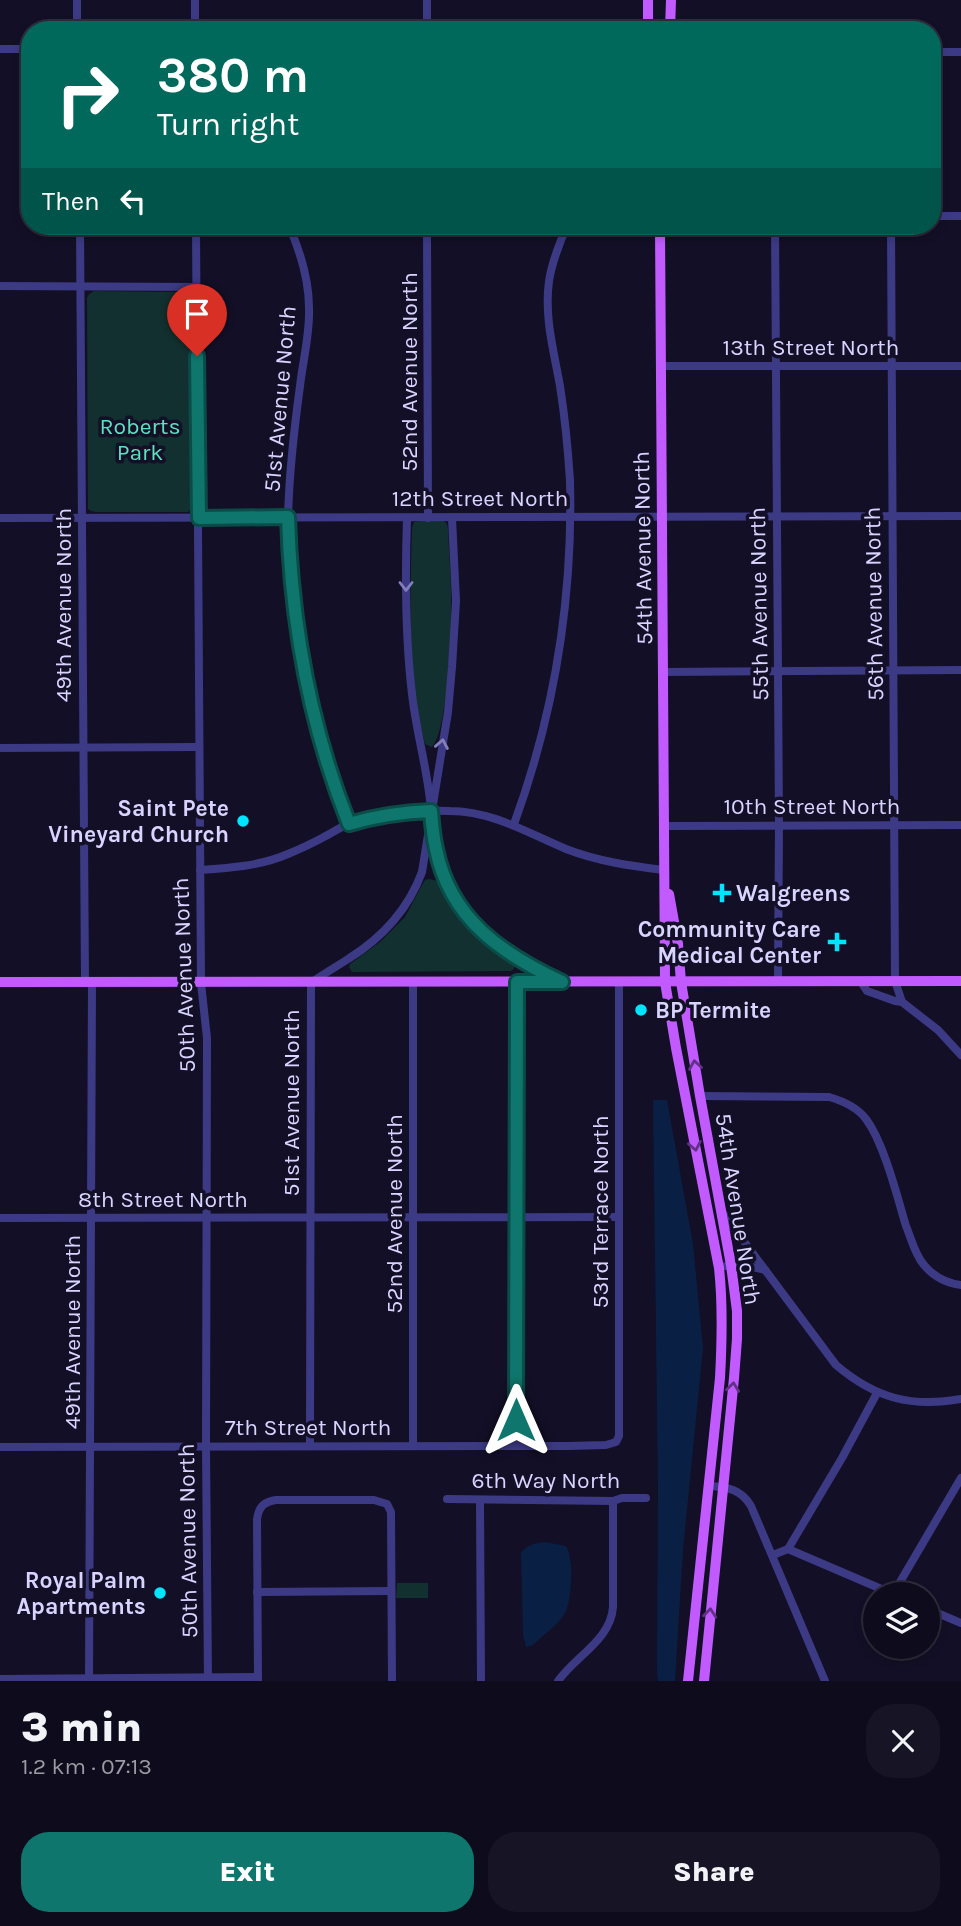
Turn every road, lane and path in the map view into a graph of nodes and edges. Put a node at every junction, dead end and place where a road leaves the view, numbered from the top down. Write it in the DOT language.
graph roads {
  1 [pos="77,0"];
  2 [pos="195,0"];
  3 [pos="427,0"];
  4 [pos="648,0"];
  5 [pos="671,0"];
  6 [pos="77,21"];
  7 [pos="195,21"];
  8 [pos="427,21"];
  9 [pos="648,21"];
  10 [pos="670,21"];
  11 [pos="0,49"];
  12 [pos="21,49"];
  13 [pos="941,52"];
  14 [pos="961,52"];
  15 [pos="941,216"];
  16 [pos="961,216"];
  17 [pos="80,235"];
  18 [pos="196,235"];
  19 [pos="293,235"];
  20 [pos="427,235"];
  21 [pos="563,235"];
  22 [pos="660,235"];
  23 [pos="775,235"];
  24 [pos="891,235"];
  25 [pos="0,286"];
  26 [pos="81,286"];
  27 [pos="197,287"];
  28 [pos="775,365"];
  29 [pos="661,366"];
  30 [pos="891,366"];
  31 [pos="961,366"];
  32 [pos="661,516"];
  33 [pos="892,516"];
  34 [pos="961,516"];
  35 [pos="288,517"];
  36 [pos="570,517"];
  37 [pos="777,517"];
  38 [pos="0,518"];
  39 [pos="82,518"];
  40 [pos="199,518"];
  41 [pos="407,518"];
  42 [pos="428,518"];
  43 [pos="452,518"];
  44 [pos="895,670"];
  45 [pos="961,670"];
  46 [pos="663,671"];
  47 [pos="779,671"];
  48 [pos="83,747"];
  49 [pos="199,747"];
  50 [pos="0,748"];
  51 [pos="431,811"];
  52 [pos="349,824"];
  53 [pos="514,824"];
  54 [pos="779,825"];
  55 [pos="895,825"];
  56 [pos="961,825"];
  57 [pos="664,826"];
  58 [pos="200,870"];
  59 [pos="664,870"];
  60 [pos="895,981"];
  61 [pos="961,981"];
  62 [pos="0,982"];
  63 [pos="413,982"];
  64 [pos="517,982"];
  65 [pos="562,982"];
  66 [pos="619,982"];
  67 [pos="665,982"];
  68 [pos="681,982"];
  69 [pos="778,982"];
  70 [pos="861,982"];
  71 [pos="88,983"];
  72 [pos="201,983"];
  73 [pos="311,983"];
  74 [pos="902,1002"];
  75 [pos="961,1055"];
  76 [pos="700,1096"];
  77 [pos="722,1212"];
  78 [pos="517,1217"];
  79 [pos="619,1217"];
  80 [pos="0,1218"];
  81 [pos="92,1218"];
  82 [pos="310,1218"];
  83 [pos="413,1218"];
  84 [pos="207,1219"];
  85 [pos="731,1265"];
  86 [pos="719,1268"];
  87 [pos="765,1270"];
  88 [pos="961,1285"];
  89 [pos="877,1392"];
  90 [pos="961,1399"];
  91 [pos="616,1442"];
  92 [pos="516,1445"];
  93 [pos="91,1446"];
  94 [pos="310,1446"];
  95 [pos="413,1446"];
  96 [pos="0,1447"];
  97 [pos="206,1447"];
  98 [pos="961,1478"];
  99 [pos="709,1486"];
  100 [pos="723,1486"];
  101 [pos="646,1498"];
  102 [pos="447,1500"];
  103 [pos="480,1500"];
  104 [pos="613,1501"];
  105 [pos="788,1549"];
  106 [pos="773,1555"];
  107 [pos="865,1582"];
  108 [pos="900,1582"];
  109 [pos="391,1591"];
  110 [pos="257,1592"];
  111 [pos="940,1614"];
  112 [pos="961,1623"];
  113 [pos="0,1679"];
  114 [pos="258,1679"];
  115 [pos="89,1680"];
  116 [pos="209,1680"];
  117 [pos="392,1681"];
  118 [pos="481,1681"];
  119 [pos="558,1681"];
  120 [pos="688,1681"];
  121 [pos="704,1681"];
  122 [pos="825,1681"];
  1 -- 6 [label="street"];
  2 -- 7 [label="street"];
  3 -- 8 [label="street"];
  4 -- 9 [label="main road"];
  5 -- 10 [label="main road"];
  11 -- 12 [label="street"];
  13 -- 14 [label="street"];
  15 -- 16 [label="street"];
  17 -- 26 [label="street, 49th Avenue North"];
  18 -- 27 [label="street, 50th Avenue North"];
  19 -- 35 [label="street, 51st Avenue North"];
  20 -- 42 [label="street, 52nd Avenue North"];
  21 -- 36 [label="street"];
  22 -- 29 [label="main road, 54th Avenue North"];
  23 -- 28 [label="street, 55th Avenue North"];
  24 -- 30 [label="street, 56th Avenue North"];
  25 -- 26 [label="street"];
  26 -- 27 [label="street"];
  26 -- 39 [label="street, 49th Avenue North"];
  27 -- 40 [label="street, 50th Avenue North"];
  28 -- 29 [label="street, 13th Street North"];
  28 -- 30 [label="street, 13th Street North"];
  28 -- 37 [label="street, 55th Avenue North"];
  29 -- 32 [label="main road, 54th Avenue North"];
  30 -- 31 [label="street, 13th Street North"];
  30 -- 33 [label="street, 56th Avenue North"];
  32 -- 36 [label="street, 12th Street North"];
  32 -- 37 [label="street, 12th Street North"];
  32 -- 46 [label="main road, 54th Avenue North"];
  33 -- 34 [label="street, 12th Street North"];
  33 -- 37 [label="street, 12th Street North"];
  33 -- 44 [label="street, 56th Avenue North"];
  35 -- 40 [label="street, 12th Street North"];
  35 -- 41 [label="street, 12th Street North"];
  35 -- 52 [label="street, 51st Avenue North"];
  36 -- 43 [label="street, 12th Street North"];
  36 -- 53 [label="street"];
  37 -- 47 [label="street, 55th Avenue North"];
  38 -- 39 [label="street, 12th Street North"];
  39 -- 40 [label="street, 12th Street North"];
  39 -- 48 [label="street, 49th Avenue North"];
  40 -- 49 [label="street, 50th Avenue North"];
  41 -- 42 [label="street, 12th Street North"];
  41 -- 51 [label="street, one-way"];
  42 -- 43 [label="street, 12th Street North"];
  51 -- 43 [label="street, one-way"];
  44 -- 45 [label="street"];
  44 -- 47 [label="street"];
  44 -- 55 [label="street, 56th Avenue North"];
  46 -- 47 [label="street"];
  46 -- 57 [label="main road, 54th Avenue North"];
  47 -- 54 [label="street, 55th Avenue North"];
  48 -- 49 [label="street"];
  48 -- 50 [label="street"];
  48 -- 71 [label="street, 49th Avenue North"];
  49 -- 58 [label="street, 50th Avenue North"];
  51 -- 52 [label="street"];
  51 -- 53 [label="street"];
  51 -- 65 [label="street"];
  51 -- 73 [label="street, 51st Avenue North"];
  52 -- 58 [label="street"];
  53 -- 59 [label="street"];
  54 -- 55 [label="street, 10th Street North"];
  54 -- 57 [label="street, 10th Street North"];
  54 -- 69 [label="street, 55th Avenue North"];
  55 -- 56 [label="street, 10th Street North"];
  55 -- 60 [label="street, 56th Avenue North"];
  57 -- 59 [label="main road, 54th Avenue North"];
  58 -- 72 [label="street, 50th Avenue North"];
  59 -- 67 [label="main road, 54th Avenue North"];
  59 -- 68 [label="main road, 54th Avenue North"];
  60 -- 61 [label="main road"];
  60 -- 70 [label="main road"];
  60 -- 74 [label="street, 56th Avenue North"];
  62 -- 71 [label="main road"];
  63 -- 64 [label="main road"];
  63 -- 73 [label="main road"];
  63 -- 83 [label="street, 52nd Avenue North"];
  64 -- 65 [label="main road"];
  64 -- 78 [label="street"];
  65 -- 66 [label="main road"];
  66 -- 67 [label="main road"];
  66 -- 79 [label="street, 53rd Terrace North"];
  67 -- 68 [label="main road"];
  67 -- 86 [label="main road, 54th Avenue North, one-way"];
  68 -- 69 [label="main road"];
  76 -- 68 [label="main road, 54th Avenue North, one-way"];
  69 -- 70 [label="main road"];
  70 -- 74 [label="street"];
  71 -- 72 [label="main road"];
  71 -- 81 [label="street, 49th Avenue North"];
  72 -- 73 [label="main road"];
  72 -- 84 [label="street, 50th Avenue North"];
  73 -- 82 [label="street, 51st Avenue North"];
  74 -- 75 [label="street"];
  76 -- 77 [label="main road, 54th Avenue North"];
  76 -- 88 [label="street"];
  77 -- 85 [label="main road, 54th Avenue North"];
  77 -- 87 [label="street"];
  78 -- 79 [label="street, 8th Street North"];
  78 -- 83 [label="street, 8th Street North"];
  78 -- 92 [label="street"];
  79 -- 91 [label="street, 53rd Terrace North"];
  80 -- 81 [label="street, 8th Street North"];
  81 -- 84 [label="street, 8th Street North"];
  81 -- 93 [label="street, 49th Avenue North"];
  82 -- 83 [label="street, 8th Street North"];
  82 -- 84 [label="street, 8th Street North"];
  82 -- 94 [label="street, 51st Avenue North"];
  83 -- 95 [label="street, 52nd Avenue North"];
  84 -- 97 [label="street, 50th Avenue North"];
  85 -- 86 [label="street"];
  85 -- 87 [label="street"];
  100 -- 85 [label="main road, 54th Avenue North, one-way"];
  86 -- 99 [label="main road, 54th Avenue North"];
  87 -- 89 [label="street"];
  89 -- 90 [label="street"];
  89 -- 105 [label="street"];
  91 -- 92 [label="street, 7th Street North"];
  92 -- 95 [label="street, 7th Street North"];
  93 -- 96 [label="street, 7th Street North"];
  93 -- 97 [label="street, 7th Street North"];
  93 -- 115 [label="street, 49th Avenue North"];
  94 -- 95 [label="street, 7th Street North"];
  94 -- 97 [label="street, 7th Street North"];
  97 -- 116 [label="street, 50th Avenue North"];
  98 -- 108 [label="street"];
  99 -- 100 [label="street"];
  99 -- 120 [label="main road, 54th Avenue North"];
  100 -- 106 [label="street"];
  121 -- 100 [label="main road, 54th Avenue North, one-way"];
  101 -- 104 [label="street, 6th Way North"];
  102 -- 103 [label="street, 6th Way North"];
  103 -- 104 [label="street, 6th Way North"];
  103 -- 118 [label="street"];
  104 -- 119 [label="street"];
  105 -- 106 [label="street"];
  105 -- 107 [label="street"];
  106 -- 122 [label="street"];
  109 -- 110 [label="street"];
  109 -- 110 [label="street"];
  109 -- 117 [label="street"];
  110 -- 114 [label="street"];
  111 -- 112 [label="street"];
  113 -- 115 [label="street"];
  114 -- 116 [label="street"];
  115 -- 116 [label="street"];
}
